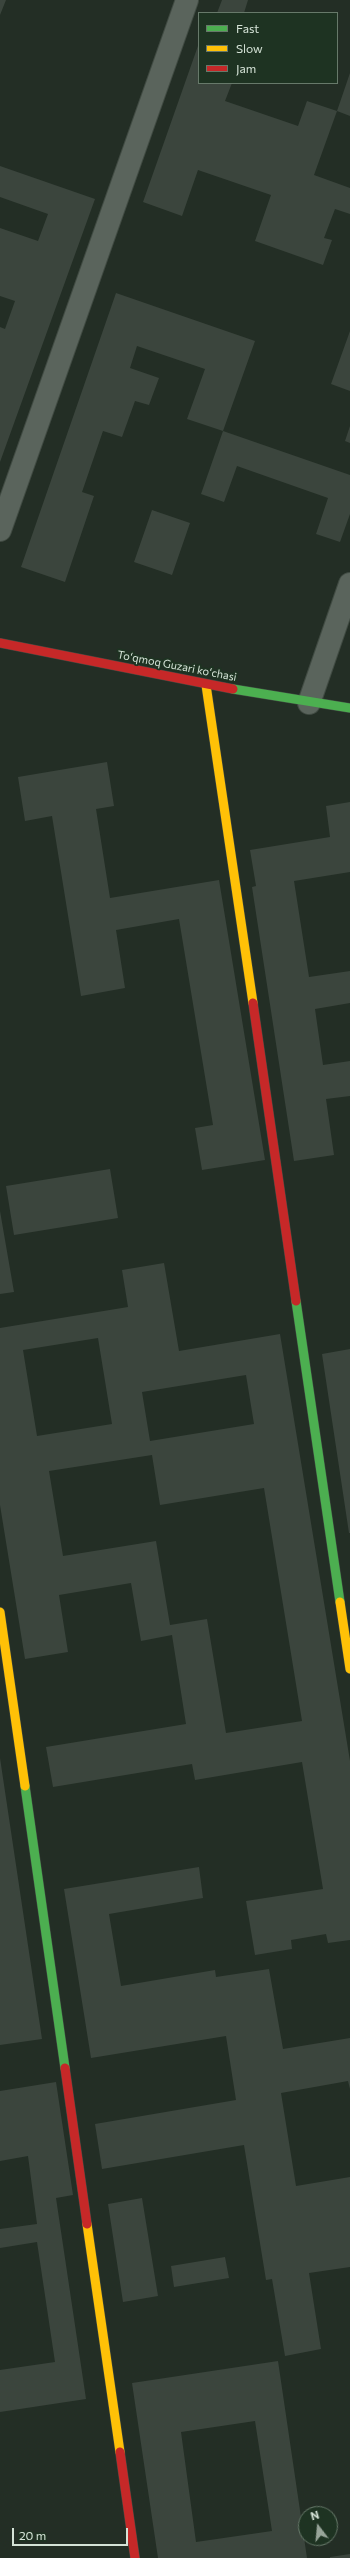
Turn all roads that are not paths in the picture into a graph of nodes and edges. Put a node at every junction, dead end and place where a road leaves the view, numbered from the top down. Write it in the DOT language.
graph roads {
  1 [pos="187,0"];
  2 [pos="0,530"];
  3 [pos="350,584"];
  4 [pos="0,643"];
  5 [pos="206,685"];
  6 [pos="309,702"];
  7 [pos="350,708"];
  8 [pos="0,1612"];
  9 [pos="350,1669"];
  10 [pos="135,2558"];
  1 -- 2 [label="street"];
  3 -- 6 [label="street"];
  4 -- 5 [label="street, Toʻqmoq Guzari koʻchasi"];
  5 -- 6 [label="street, Toʻqmoq Guzari koʻchasi"];
  5 -- 9 [label="street"];
  6 -- 7 [label="street, Toʻqmoq Guzari koʻchasi"];
  8 -- 10 [label="street"];
}
